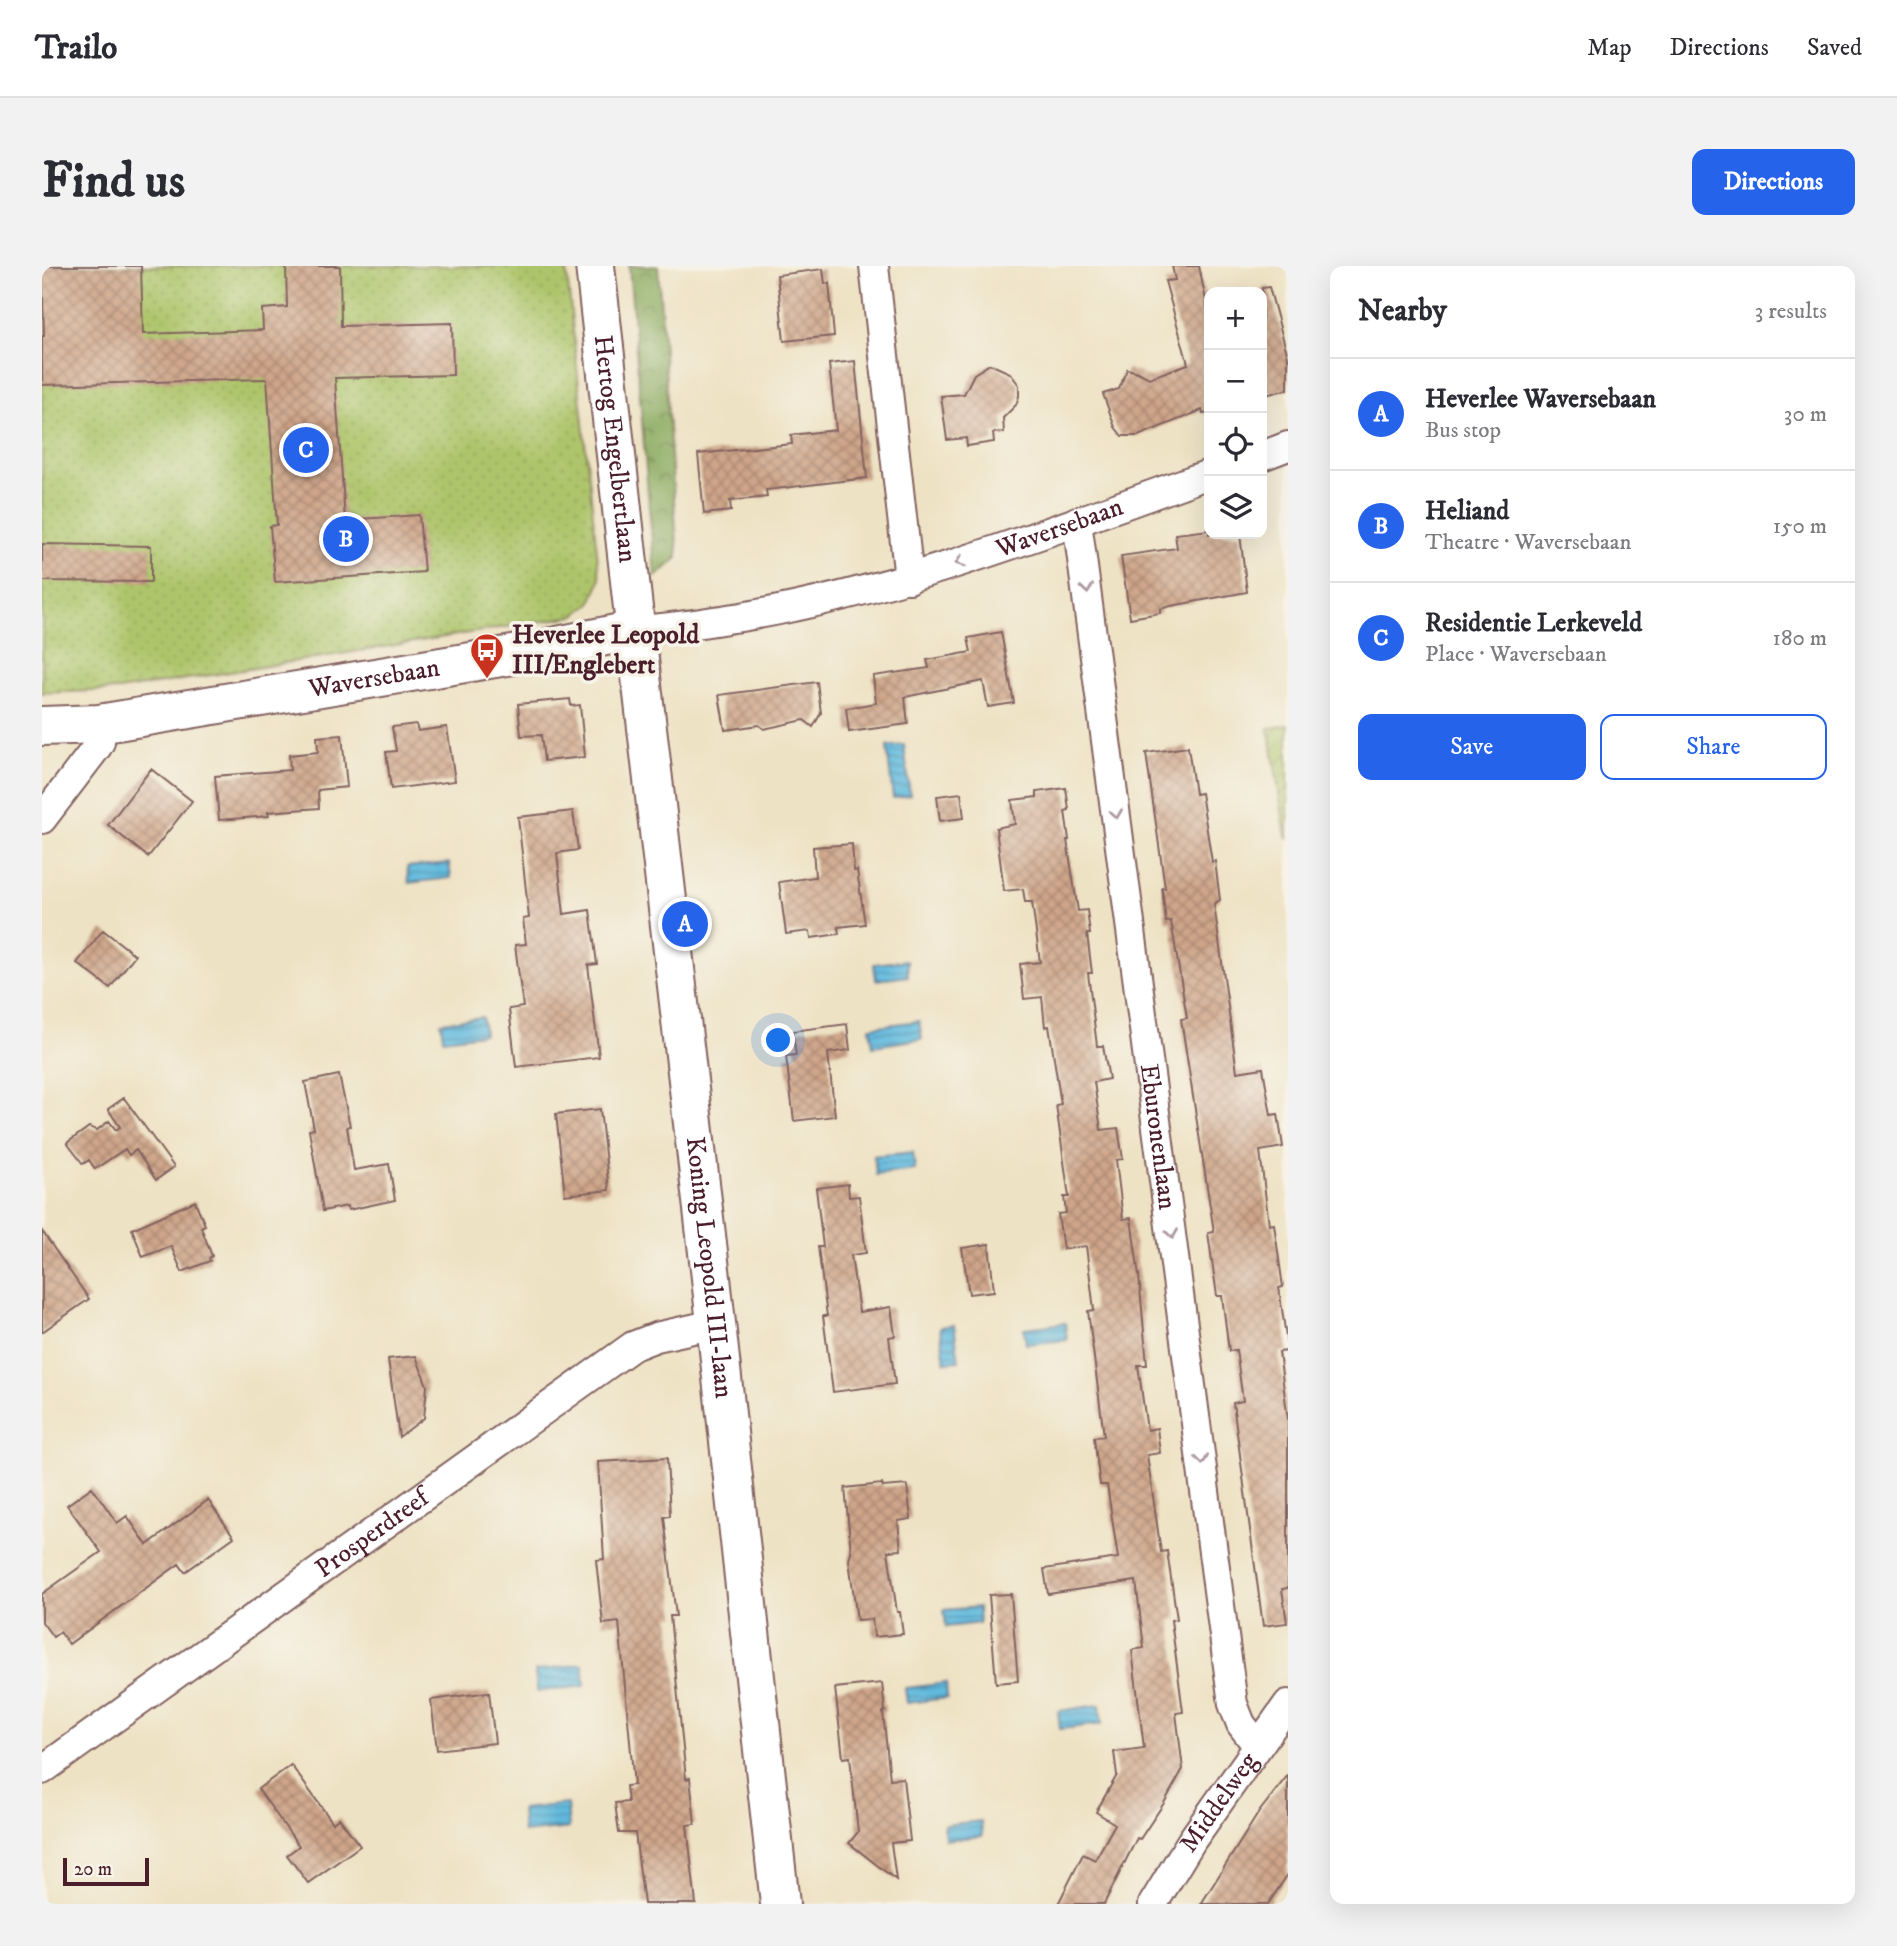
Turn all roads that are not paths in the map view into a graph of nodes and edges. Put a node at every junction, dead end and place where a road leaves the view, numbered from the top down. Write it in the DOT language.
graph roads {
  1 [pos="595,266"];
  2 [pos="874,266"];
  3 [pos="1288,446"];
  4 [pos="1267,454"];
  5 [pos="1204,476"];
  6 [pos="1077,521"];
  7 [pos="909,579"];
  8 [pos="635,630"];
  9 [pos="99,723"];
  10 [pos="42,726"];
  11 [pos="42,819"];
  12 [pos="715,1324"];
  13 [pos="1288,1704"];
  14 [pos="1257,1745"];
  15 [pos="42,1770"];
  16 [pos="780,1904"];
  17 [pos="1153,1904"];
  1 -- 8 [label="street, Hertog Engelbertlaan"];
  2 -- 7 [label="street"];
  3 -- 4 [label="street"];
  5 -- 6 [label="street, Waversebaan"];
  6 -- 7 [label="street, Waversebaan, one-way"];
  6 -- 14 [label="street, Eburonenlaan, one-way"];
  7 -- 8 [label="street, Waversebaan"];
  8 -- 9 [label="street, Waversebaan"];
  8 -- 12 [label="street, Koning Leopold III-laan"];
  9 -- 10 [label="street, Waversebaan"];
  9 -- 11 [label="street"];
  12 -- 15 [label="street, Prosperdreef"];
  12 -- 16 [label="street, Koning Leopold III-laan"];
  13 -- 14 [label="street, Middelweg"];
  14 -- 17 [label="street, Middelweg"];
}
